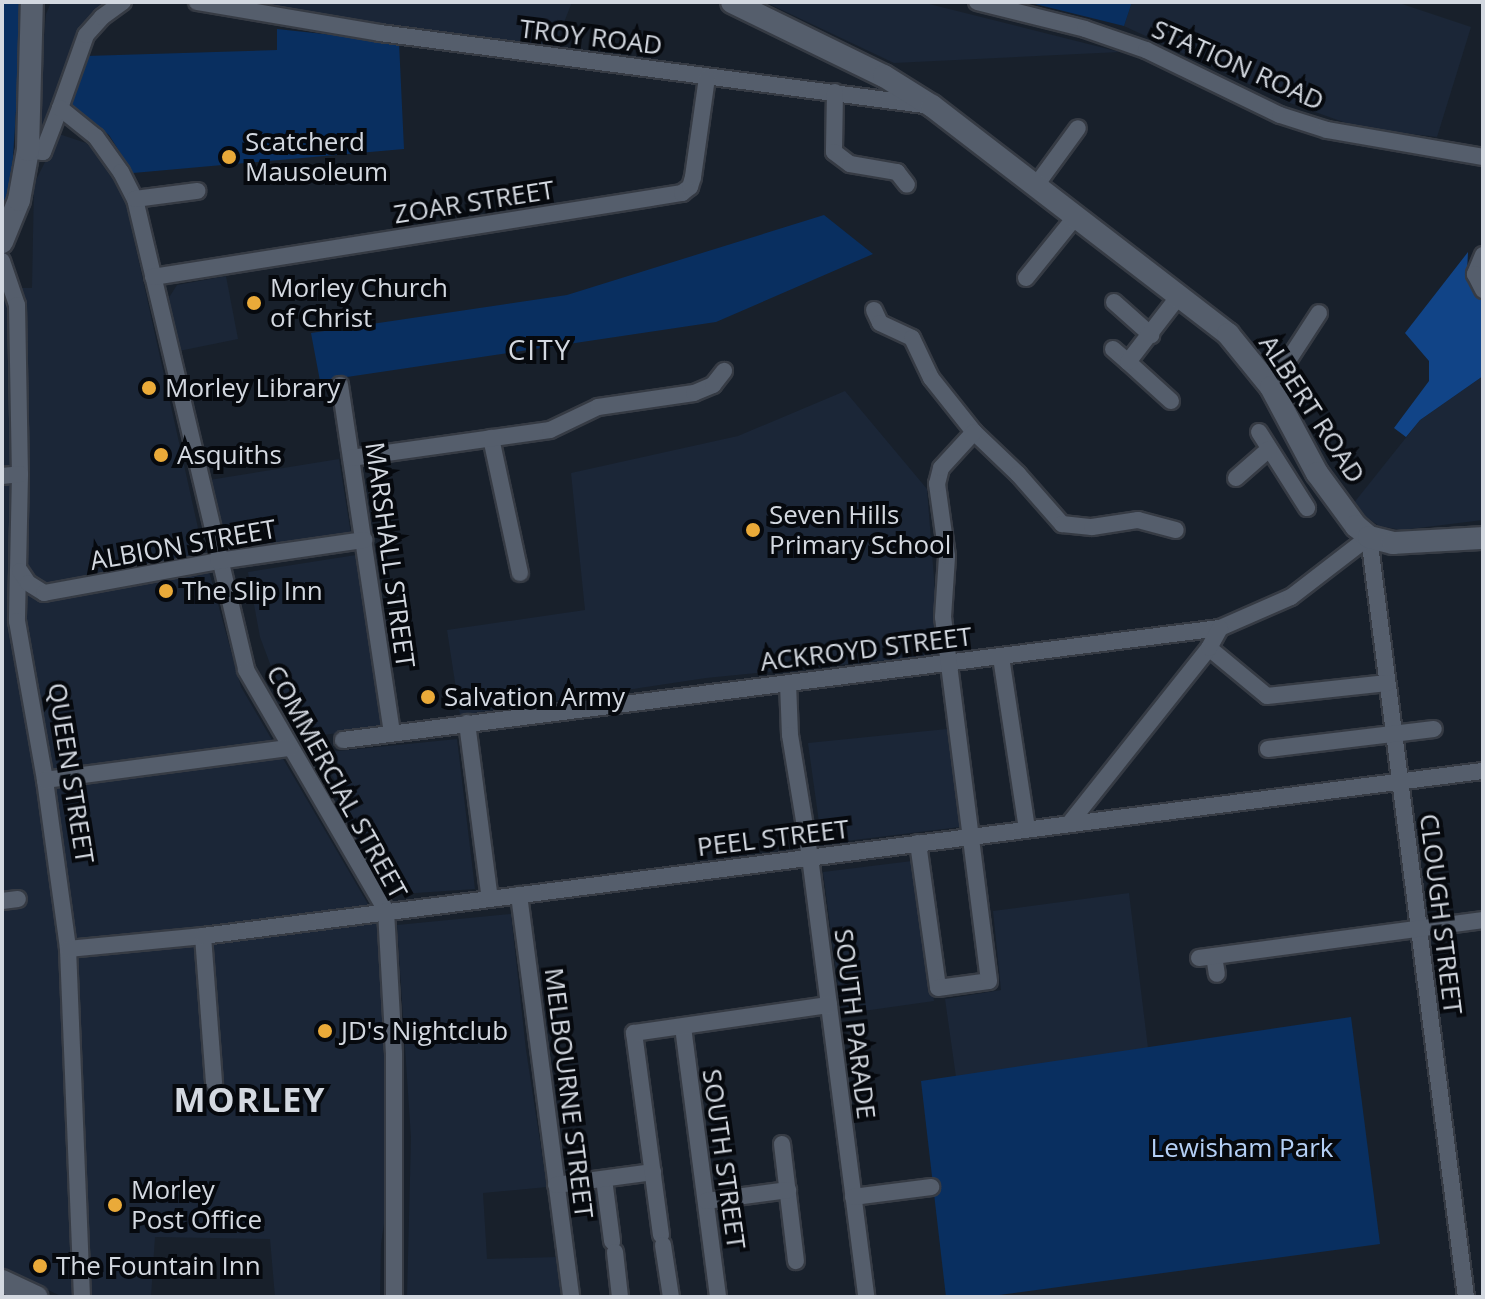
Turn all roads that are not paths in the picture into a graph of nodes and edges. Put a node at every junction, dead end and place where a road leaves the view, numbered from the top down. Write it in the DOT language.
graph roads {
  1 [pos="32,2"];
  2 [pos="123,2"];
  3 [pos="197,2"];
  4 [pos="732,2"];
  5 [pos="977,2"];
  6 [pos="707,78"];
  7 [pos="835,92"];
  8 [pos="932,106"];
  9 [pos="60,108"];
  10 [pos="1078,128"];
  11 [pos="28,150"];
  12 [pos="1483,157"];
  13 [pos="1037,184"];
  14 [pos="907,185"];
  15 [pos="197,191"];
  16 [pos="135,199"];
  17 [pos="1076,216"];
  18 [pos="2,242"];
  19 [pos="1483,255"];
  20 [pos="2,261"];
  21 [pos="153,277"];
  22 [pos="1026,278"];
  23 [pos="1483,290"];
  24 [pos="1178,297"];
  25 [pos="1114,302"];
  26 [pos="874,310"];
  27 [pos="1319,313"];
  28 [pos="1151,335"];
  29 [pos="1113,349"];
  30 [pos="1128,362"];
  31 [pos="724,371"];
  32 [pos="340,385"];
  33 [pos="1271,387"];
  34 [pos="1171,401"];
  35 [pos="974,432"];
  36 [pos="1259,432"];
  37 [pos="491,438"];
  38 [pos="1269,449"];
  39 [pos="351,458"];
  40 [pos="1317,473"];
  41 [pos="20,474"];
  42 [pos="2,476"];
  43 [pos="1236,478"];
  44 [pos="1294,492"];
  45 [pos="1307,508"];
  46 [pos="1176,530"];
  47 [pos="1369,537"];
  48 [pos="1483,538"];
  49 [pos="364,540"];
  50 [pos="218,561"];
  51 [pos="20,571"];
  52 [pos="520,573"];
  53 [pos="1220,628"];
  54 [pos="1209,648"];
  55 [pos="1001,657"];
  56 [pos="950,663"];
  57 [pos="788,683"];
  58 [pos="1387,683"];
  59 [pos="467,723"];
  60 [pos="1434,729"];
  61 [pos="392,733"];
  62 [pos="1393,734"];
  63 [pos="343,740"];
  64 [pos="288,748"];
  65 [pos="1268,749"];
  66 [pos="1483,771"];
  67 [pos="45,780"];
  68 [pos="1399,782"];
  69 [pos="1069,824"];
  70 [pos="1027,829"];
  71 [pos="972,836"];
  72 [pos="918,843"];
  73 [pos="810,857"];
  74 [pos="519,895"];
  75 [pos="490,899"];
  76 [pos="386,911"];
  77 [pos="1483,920"];
  78 [pos="1418,928"];
  79 [pos="203,936"];
  80 [pos="68,949"];
  81 [pos="1217,974"];
  82 [pos="829,1005"];
  83 [pos="683,1027"];
  84 [pos="214,1083"];
  85 [pos="782,1144"];
  86 [pos="653,1172"];
  87 [pos="604,1179"];
  88 [pos="556,1185"];
  89 [pos="931,1187"];
  90 [pos="788,1190"];
  91 [pos="853,1197"];
  92 [pos="706,1201"];
  93 [pos="796,1261"];
  94 [pos="2,1281"];
  95 [pos="37,1297"];
  96 [pos="82,1297"];
  97 [pos="394,1297"];
  98 [pos="571,1297"];
  99 [pos="620,1297"];
  100 [pos="671,1297"];
  101 [pos="718,1297"];
  102 [pos="866,1297"];
  103 [pos="1466,1297"];
  1 -- 11 [label="street"];
  2 -- 9 [label="street"];
  3 -- 6 [label="street, TROY ROAD"];
  4 -- 8 [label="street, ALBERT ROAD"];
  5 -- 12 [label="street, STATION ROAD"];
  6 -- 7 [label="street, TROY ROAD"];
  6 -- 21 [label="street, ZOAR STREET"];
  7 -- 8 [label="street, TROY ROAD"];
  7 -- 14 [label="street"];
  8 -- 13 [label="street, ALBERT ROAD"];
  9 -- 11 [label="street"];
  9 -- 16 [label="street, COMMERCIAL STREET"];
  10 -- 13 [label="street"];
  11 -- 18 [label="street"];
  13 -- 17 [label="street, ALBERT ROAD"];
  15 -- 16 [label="street"];
  16 -- 21 [label="street, COMMERCIAL STREET"];
  17 -- 22 [label="street"];
  17 -- 24 [label="street, ALBERT ROAD"];
  19 -- 23 [label="street"];
  20 -- 41 [label="street, QUEEN STREET"];
  21 -- 50 [label="street, COMMERCIAL STREET"];
  24 -- 28 [label="street"];
  24 -- 33 [label="street, ALBERT ROAD"];
  25 -- 28 [label="street"];
  26 -- 35 [label="street"];
  27 -- 33 [label="street"];
  28 -- 30 [label="street"];
  29 -- 30 [label="street"];
  30 -- 34 [label="street"];
  31 -- 37 [label="street"];
  32 -- 39 [label="street, MARSHALL STREET"];
  33 -- 40 [label="street, ALBERT ROAD"];
  35 -- 46 [label="street"];
  35 -- 56 [label="street"];
  36 -- 38 [label="street"];
  37 -- 39 [label="street"];
  37 -- 52 [label="street"];
  38 -- 43 [label="street"];
  38 -- 44 [label="street"];
  39 -- 49 [label="street, MARSHALL STREET"];
  40 -- 44 [label="street"];
  40 -- 47 [label="street, ALBERT ROAD"];
  41 -- 42 [label="street"];
  41 -- 51 [label="street, QUEEN STREET"];
  44 -- 45 [label="street"];
  47 -- 48 [label="street"];
  47 -- 53 [label="street, ACKROYD STREET"];
  47 -- 58 [label="street, CLOUGH STREET"];
  49 -- 50 [label="street, ALBION STREET"];
  49 -- 61 [label="street, MARSHALL STREET"];
  50 -- 51 [label="street, ALBION STREET"];
  50 -- 64 [label="street, COMMERCIAL STREET"];
  51 -- 67 [label="street, QUEEN STREET"];
  53 -- 54 [label="street"];
  53 -- 55 [label="street, ACKROYD STREET"];
  54 -- 58 [label="street"];
  54 -- 69 [label="street"];
  55 -- 56 [label="street, ACKROYD STREET"];
  55 -- 70 [label="street"];
  56 -- 57 [label="street, ACKROYD STREET"];
  56 -- 71 [label="street"];
  57 -- 59 [label="street, ACKROYD STREET"];
  57 -- 73 [label="street, SOUTH PARADE"];
  58 -- 62 [label="street, CLOUGH STREET"];
  59 -- 61 [label="street, ACKROYD STREET"];
  59 -- 75 [label="street"];
  60 -- 62 [label="street"];
  61 -- 63 [label="street, ACKROYD STREET"];
  62 -- 65 [label="street"];
  62 -- 68 [label="street, CLOUGH STREET"];
  64 -- 67 [label="street"];
  64 -- 76 [label="street, COMMERCIAL STREET"];
  66 -- 68 [label="street, PEEL STREET"];
  67 -- 80 [label="street, QUEEN STREET"];
  68 -- 69 [label="street, PEEL STREET"];
  68 -- 78 [label="street, CLOUGH STREET"];
  69 -- 70 [label="street, PEEL STREET"];
  70 -- 71 [label="street, PEEL STREET"];
  71 -- 72 [label="street, PEEL STREET"];
  71 -- 72 [label="street"];
  72 -- 73 [label="street, PEEL STREET"];
  73 -- 74 [label="street, PEEL STREET"];
  73 -- 82 [label="street, SOUTH PARADE"];
  74 -- 75 [label="street, PEEL STREET"];
  74 -- 88 [label="street, MELBOURNE STREET"];
  75 -- 76 [label="street, PEEL STREET"];
  76 -- 79 [label="street, PEEL STREET"];
  76 -- 97 [label="street, COMMERCIAL STREET"];
  77 -- 78 [label="street"];
  78 -- 81 [label="street"];
  78 -- 103 [label="street, CLOUGH STREET"];
  79 -- 80 [label="street, PEEL STREET"];
  79 -- 84 [label="street"];
  80 -- 96 [label="street, QUEEN STREET"];
  82 -- 83 [label="street"];
  82 -- 91 [label="street, SOUTH PARADE"];
  83 -- 86 [label="street"];
  83 -- 92 [label="street, SOUTH STREET"];
  85 -- 90 [label="street"];
  86 -- 87 [label="street"];
  86 -- 100 [label="street"];
  87 -- 88 [label="street"];
  87 -- 99 [label="street"];
  88 -- 98 [label="street, MELBOURNE STREET"];
  89 -- 91 [label="street"];
  90 -- 92 [label="street"];
  90 -- 93 [label="street"];
  91 -- 102 [label="street, SOUTH PARADE"];
  92 -- 101 [label="street, SOUTH STREET"];
  94 -- 95 [label="street"];
}
